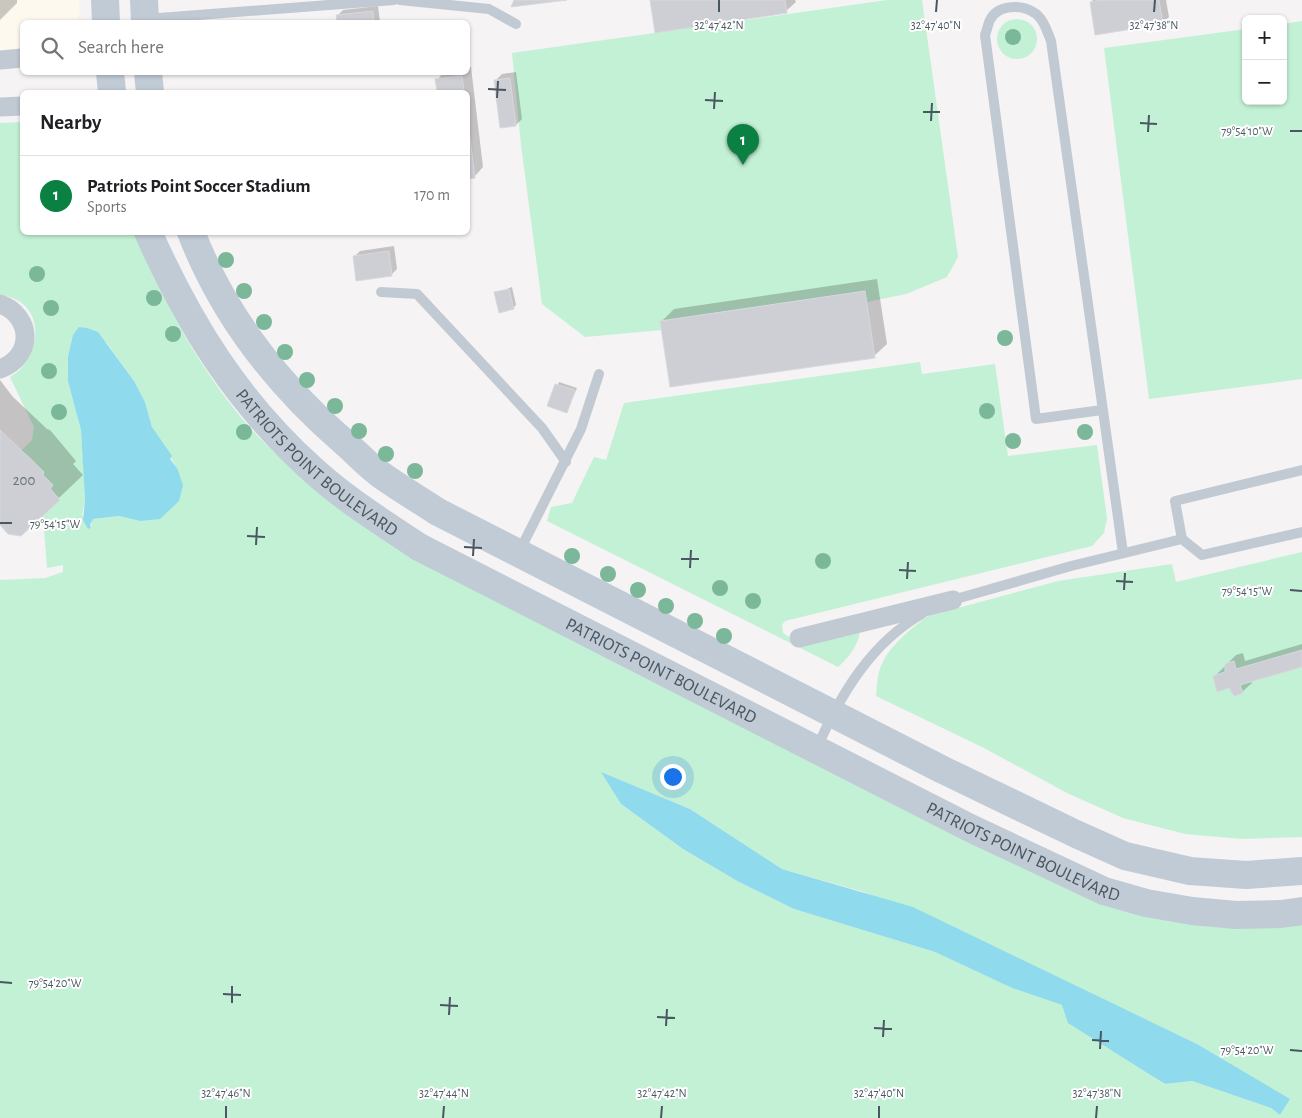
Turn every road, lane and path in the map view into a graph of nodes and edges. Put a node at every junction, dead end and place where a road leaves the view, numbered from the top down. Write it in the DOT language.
graph roads {
  1 [pos="105,0"];
  2 [pos="394,0"];
  3 [pos="400,0"];
  4 [pos="145,14"];
  5 [pos="106,20"];
  6 [pos="516,24"];
  7 [pos="20,58"];
  8 [pos="0,60"];
  9 [pos="110,75"];
  10 [pos="148,75"];
  11 [pos="112,90"];
  12 [pos="150,90"];
  13 [pos="20,106"];
  14 [pos="0,107"];
  15 [pos="149,235"];
  16 [pos="191,235"];
  17 [pos="381,292"];
  18 [pos="0,304"];
  19 [pos="0,369"];
  20 [pos="599,374"];
  21 [pos="1102,410"];
  22 [pos="566,462"];
  23 [pos="1302,470"];
  24 [pos="1302,532"];
  25 [pos="1182,539"];
  26 [pos="518,553"];
  27 [pos="1123,553"];
  28 [pos="953,600"];
  29 [pos="799,638"];
  30 [pos="832,713"];
  31 [pos="817,748"];
  32 [pos="1302,871"];
  33 [pos="1302,911"];
  1 -- 5 [label="street"];
  2 -- 4 [label="lane"];
  3 -- 6 [label="lane"];
  7 -- 8 [label="street"];
  9 -- 11 [label="street"];
  10 -- 12 [label="street"];
  13 -- 14 [label="street"];
  15 -- 31 [label="street, PATRIOTS POINT BOULEVARD"];
  16 -- 26 [label="street, PATRIOTS POINT BOULEVARD"];
  17 -- 22 [label="lane"];
  18 -- 19 [label="street"];
  20 -- 22 [label="lane"];
  21 -- 21 [label="lane"];
  21 -- 27 [label="lane"];
  22 -- 26 [label="lane"];
  23 -- 25 [label="lane"];
  24 -- 25 [label="lane"];
  25 -- 27 [label="lane"];
  26 -- 30 [label="street, PATRIOTS POINT BOULEVARD"];
  27 -- 28 [label="lane"];
  28 -- 29 [label="street"];
  28 -- 30 [label="lane"];
  30 -- 31 [label="lane"];
  30 -- 32 [label="street, PATRIOTS POINT BOULEVARD"];
  31 -- 33 [label="street, PATRIOTS POINT BOULEVARD"];
}
